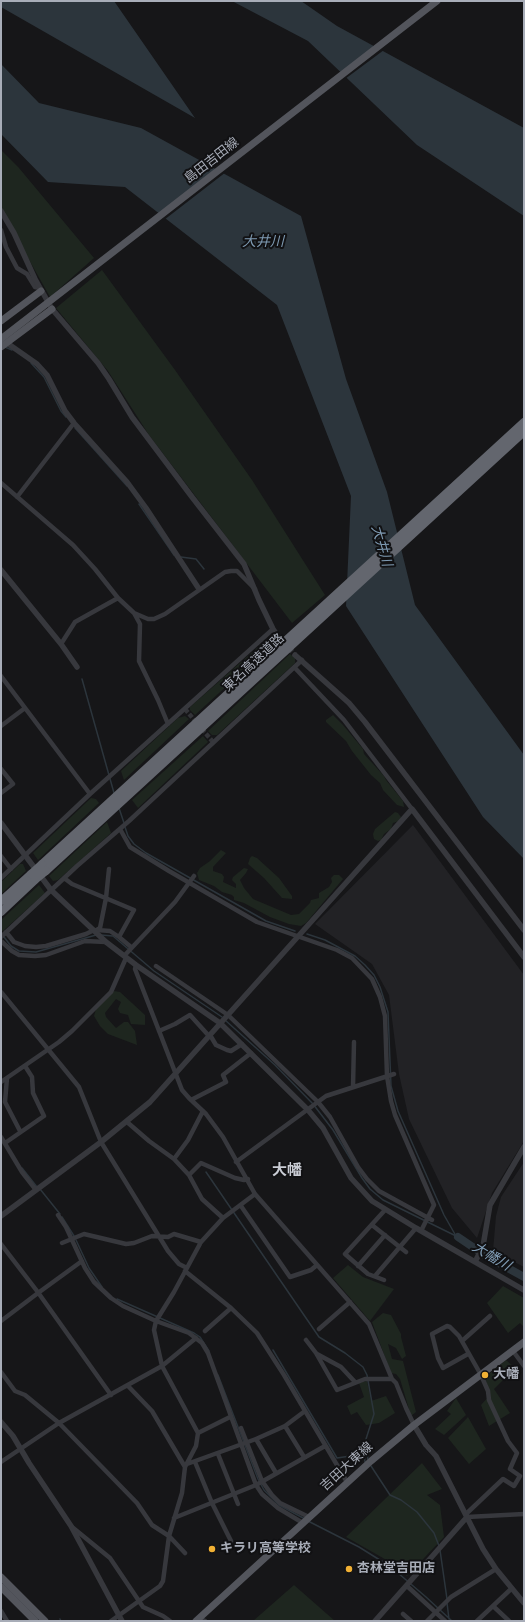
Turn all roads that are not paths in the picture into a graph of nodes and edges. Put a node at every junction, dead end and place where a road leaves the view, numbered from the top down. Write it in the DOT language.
graph roads {
  1 [pos="438,1"];
  2 [pos="1,211"];
  3 [pos="1,230"];
  4 [pos="41,289"];
  5 [pos="52,310"];
  6 [pos="1,321"];
  7 [pos="1,334"];
  8 [pos="4,343"];
  9 [pos="524,422"];
  10 [pos="73,425"];
  11 [pos="524,432"];
  12 [pos="1,483"];
  13 [pos="17,497"];
  14 [pos="1,570"];
  15 [pos="255,589"];
  16 [pos="199,590"];
  17 [pos="118,598"];
  18 [pos="134,613"];
  19 [pos="273,629"];
  20 [pos="303,629"];
  21 [pos="277,635"];
  22 [pos="61,644"];
  23 [pos="295,654"];
  24 [pos="302,660"];
  25 [pos="77,667"];
  26 [pos="296,668"];
  27 [pos="1,676"];
  28 [pos="25,708"];
  29 [pos="168,724"];
  30 [pos="1,726"];
  31 [pos="1,769"];
  32 [pos="1,793"];
  33 [pos="90,794"];
  34 [pos="412,809"];
  35 [pos="1,823"];
  36 [pos="121,828"];
  37 [pos="1,856"];
  38 [pos="26,856"];
  39 [pos="44,867"];
  40 [pos="11,869"];
  41 [pos="109,869"];
  42 [pos="33,877"];
  43 [pos="194,877"];
  44 [pos="1,878"];
  45 [pos="64,878"];
  46 [pos="190,883"];
  47 [pos="51,890"];
  48 [pos="106,898"];
  49 [pos="1,901"];
  50 [pos="1,912"];
  51 [pos="95,930"];
  52 [pos="524,930"];
  53 [pos="4,934"];
  54 [pos="119,936"];
  55 [pos="298,936"];
  56 [pos="1,941"];
  57 [pos="106,942"];
  58 [pos="128,952"];
  59 [pos="524,957"];
  60 [pos="136,965"];
  61 [pos="156,966"];
  62 [pos="1,992"];
  63 [pos="228,1015"];
  64 [pos="220,1023"];
  65 [pos="159,1031"];
  66 [pos="210,1036"];
  67 [pos="354,1042"];
  68 [pos="242,1044"];
  69 [pos="47,1049"];
  70 [pos="251,1053"];
  71 [pos="25,1066"];
  72 [pos="175,1074"];
  73 [pos="394,1074"];
  74 [pos="388,1076"];
  75 [pos="7,1078"];
  76 [pos="1,1082"];
  77 [pos="353,1087"];
  78 [pos="190,1100"];
  79 [pos="317,1103"];
  80 [pos="310,1109"];
  81 [pos="203,1111"];
  82 [pos="127,1122"];
  83 [pos="20,1131"];
  84 [pos="1,1137"];
  85 [pos="6,1142"];
  86 [pos="101,1142"];
  87 [pos="524,1147"];
  88 [pos="174,1158"];
  89 [pos="236,1162"];
  90 [pos="189,1176"];
  91 [pos="248,1179"];
  92 [pos="38,1189"];
  93 [pos="255,1194"];
  94 [pos="241,1206"];
  95 [pos="385,1210"];
  96 [pos="58,1215"];
  97 [pos="1,1216"];
  98 [pos="223,1218"];
  99 [pos="429,1219"];
  100 [pos="372,1225"];
  101 [pos="418,1229"];
  102 [pos="385,1235"];
  103 [pos="159,1236"];
  104 [pos="72,1238"];
  105 [pos="201,1242"];
  106 [pos="62,1243"];
  107 [pos="1,1244"];
  108 [pos="400,1246"];
  109 [pos="406,1252"];
  110 [pos="82,1261"];
  111 [pos="475,1262"];
  112 [pos="318,1265"];
  113 [pos="358,1266"];
  114 [pos="186,1269"];
  115 [pos="375,1276"];
  116 [pos="384,1280"];
  117 [pos="524,1290"];
  118 [pos="38,1293"];
  119 [pos="350,1302"];
  120 [pos="231,1308"];
  121 [pos="490,1316"];
  122 [pos="157,1320"];
  123 [pos="1,1322"];
  124 [pos="319,1328"];
  125 [pos="205,1331"];
  126 [pos="196,1338"];
  127 [pos="306,1340"];
  128 [pos="462,1341"];
  129 [pos="524,1342"];
  130 [pos="513,1351"];
  131 [pos="316,1353"];
  132 [pos="468,1354"];
  133 [pos="162,1366"];
  134 [pos="524,1366"];
  135 [pos="1,1372"];
  136 [pos="481,1375"];
  137 [pos="392,1379"];
  138 [pos="355,1382"];
  139 [pos="128,1386"];
  140 [pos="111,1395"];
  141 [pos="305,1411"];
  142 [pos="230,1417"];
  143 [pos="1,1422"];
  144 [pos="59,1423"];
  145 [pos="414,1425"];
  146 [pos="285,1426"];
  147 [pos="241,1428"];
  148 [pos="198,1433"];
  149 [pos="256,1439"];
  150 [pos="244,1444"];
  151 [pos="325,1446"];
  152 [pos="21,1448"];
  153 [pos="218,1454"];
  154 [pos="304,1457"];
  155 [pos="1,1462"];
  156 [pos="195,1462"];
  157 [pos="186,1466"];
  158 [pos="276,1473"];
  159 [pos="347,1482"];
  160 [pos="259,1483"];
  161 [pos="234,1494"];
  162 [pos="212,1503"];
  163 [pos="238,1504"];
  164 [pos="524,1514"];
  165 [pos="467,1515"];
  166 [pos="174,1518"];
  167 [pos="306,1520"];
  168 [pos="71,1526"];
  169 [pos="169,1536"];
  170 [pos="231,1541"];
  171 [pos="185,1553"];
  172 [pos="496,1570"];
  173 [pos="1,1577"];
  174 [pos="409,1583"];
  175 [pos="1,1587"];
  176 [pos="511,1589"];
  177 [pos="138,1601"];
  178 [pos="524,1603"];
  179 [pos="493,1606"];
  180 [pos="1,1611"];
  181 [pos="436,1612"];
  182 [pos="403,1614"];
  183 [pos="120,1618"];
  184 [pos="200,1620"];
  185 [pos="7,1621"];
  186 [pos="35,1621"];
  187 [pos="45,1621"];
  188 [pos="111,1621"];
  189 [pos="170,1621"];
  190 [pos="375,1621"];
  191 [pos="411,1621"];
  192 [pos="427,1621"];
  193 [pos="445,1621"];
  194 [pos="477,1621"];
  195 [pos="509,1621"];
  1 -- 8 [label="main road, 島田吉田線, bridge"];
  2 -- 4 [label="street"];
  3 -- 4 [label="street"];
  4 -- 5 [label="street"];
  4 -- 6 [label="main road"];
  5 -- 8 [label="main road"];
  5 -- 15 [label="street"];
  7 -- 8 [label="main road"];
  8 -- 10 [label="street"];
  9 -- 20 [label="highway, 東名高速道路"];
  10 -- 13 [label="street"];
  10 -- 16 [label="street"];
  11 -- 20 [label="highway, 東名高速道路"];
  12 -- 13 [label="street"];
  13 -- 17 [label="street"];
  14 -- 22 [label="street"];
  15 -- 16 [label="street"];
  15 -- 19 [label="street"];
  16 -- 18 [label="street"];
  17 -- 18 [label="street"];
  17 -- 22 [label="street"];
  18 -- 29 [label="street"];
  19 -- 21 [label="street"];
  19 -- 29 [label="street"];
  20 -- 39 [label="highway, 東名高速道路"];
  20 -- 39 [label="highway, 東名高速道路"];
  22 -- 25 [label="street"];
  23 -- 24 [label="street"];
  24 -- 26 [label="street"];
  24 -- 52 [label="street"];
  26 -- 34 [label="street"];
  26 -- 36 [label="street"];
  27 -- 28 [label="street"];
  28 -- 30 [label="street"];
  28 -- 33 [label="street"];
  29 -- 33 [label="street"];
  31 -- 32 [label="street"];
  33 -- 38 [label="street"];
  34 -- 55 [label="street"];
  34 -- 59 [label="street"];
  35 -- 38 [label="street"];
  36 -- 45 [label="street"];
  36 -- 46 [label="street"];
  37 -- 40 [label="street"];
  38 -- 40 [label="street"];
  38 -- 47 [label="street"];
  39 -- 42 [label="highway, 東名高速道路, bridge"];
  40 -- 44 [label="street"];
  41 -- 48 [label="street"];
  42 -- 49 [label="highway, 東名高速道路"];
  42 -- 50 [label="highway, 東名高速道路"];
  43 -- 46 [label="street"];
  45 -- 47 [label="street"];
  45 -- 48 [label="street"];
  46 -- 55 [label="street"];
  46 -- 58 [label="street"];
  47 -- 51 [label="street"];
  47 -- 53 [label="street"];
  48 -- 51 [label="street"];
  48 -- 54 [label="street"];
  51 -- 53 [label="street"];
  51 -- 54 [label="street"];
  51 -- 57 [label="street"];
  54 -- 58 [label="street"];
  55 -- 63 [label="street"];
  55 -- 74 [label="street"];
  56 -- 57 [label="street"];
  57 -- 58 [label="street"];
  58 -- 60 [label="street"];
  58 -- 69 [label="street"];
  60 -- 64 [label="street"];
  60 -- 65 [label="street"];
  61 -- 63 [label="street"];
  62 -- 69 [label="street"];
  63 -- 64 [label="street"];
  63 -- 79 [label="street"];
  64 -- 66 [label="street"];
  64 -- 68 [label="street"];
  65 -- 66 [label="street"];
  65 -- 72 [label="street"];
  66 -- 68 [label="street"];
  66 -- 72 [label="street"];
  67 -- 77 [label="street"];
  68 -- 70 [label="street"];
  69 -- 71 [label="street"];
  69 -- 86 [label="street"];
  70 -- 78 [label="street"];
  70 -- 80 [label="street"];
  71 -- 75 [label="street"];
  71 -- 83 [label="street"];
  72 -- 78 [label="street"];
  72 -- 82 [label="street"];
  73 -- 74 [label="street"];
  74 -- 77 [label="street"];
  74 -- 99 [label="street"];
  75 -- 76 [label="street"];
  75 -- 83 [label="street"];
  77 -- 79 [label="street"];
  78 -- 81 [label="street"];
  79 -- 80 [label="street"];
  79 -- 99 [label="street"];
  80 -- 89 [label="street"];
  80 -- 95 [label="street"];
  81 -- 88 [label="street"];
  81 -- 89 [label="street"];
  82 -- 86 [label="street"];
  82 -- 88 [label="street"];
  83 -- 85 [label="street"];
  84 -- 85 [label="street"];
  85 -- 92 [label="street"];
  86 -- 92 [label="street"];
  86 -- 103 [label="street"];
  87 -- 111 [label="street"];
  88 -- 90 [label="street"];
  89 -- 91 [label="street"];
  90 -- 91 [label="street"];
  90 -- 98 [label="street"];
  91 -- 93 [label="street"];
  92 -- 97 [label="street"];
  93 -- 94 [label="street"];
  93 -- 112 [label="street"];
  94 -- 98 [label="street"];
  94 -- 112 [label="street"];
  95 -- 100 [label="street"];
  95 -- 101 [label="street"];
  96 -- 104 [label="street"];
  98 -- 105 [label="street"];
  99 -- 101 [label="street"];
  100 -- 102 [label="street"];
  100 -- 113 [label="street"];
  101 -- 108 [label="street"];
  101 -- 111 [label="street"];
  102 -- 108 [label="street"];
  102 -- 113 [label="street"];
  103 -- 104 [label="street"];
  103 -- 105 [label="street"];
  103 -- 114 [label="street"];
  104 -- 106 [label="street"];
  104 -- 110 [label="street"];
  105 -- 114 [label="street"];
  107 -- 118 [label="street"];
  108 -- 109 [label="street"];
  108 -- 115 [label="street"];
  110 -- 118 [label="street"];
  110 -- 122 [label="street"];
  111 -- 117 [label="street"];
  112 -- 119 [label="street"];
  113 -- 115 [label="street"];
  114 -- 120 [label="street"];
  114 -- 122 [label="street"];
  115 -- 116 [label="street"];
  118 -- 123 [label="street"];
  118 -- 140 [label="street"];
  119 -- 124 [label="street"];
  119 -- 137 [label="street"];
  120 -- 125 [label="street"];
  120 -- 141 [label="street"];
  121 -- 128 [label="street"];
  122 -- 126 [label="street"];
  122 -- 133 [label="street"];
  126 -- 133 [label="street"];
  126 -- 142 [label="street"];
  127 -- 131 [label="street"];
  128 -- 132 [label="street"];
  128 -- 132 [label="street"];
  129 -- 130 [label="main road, 吉田大東線"];
  130 -- 134 [label="street"];
  130 -- 136 [label="main road, 吉田大東線"];
  131 -- 138 [label="street"];
  131 -- 138 [label="street"];
  132 -- 136 [label="street"];
  133 -- 139 [label="street"];
  133 -- 148 [label="street"];
  135 -- 144 [label="street"];
  136 -- 145 [label="main road, 吉田大東線"];
  136 -- 165 [label="street"];
  137 -- 138 [label="street"];
  137 -- 145 [label="street"];
  139 -- 140 [label="street"];
  139 -- 157 [label="street"];
  140 -- 144 [label="street"];
  141 -- 146 [label="street"];
  141 -- 151 [label="street"];
  142 -- 148 [label="street"];
  142 -- 150 [label="street"];
  143 -- 152 [label="street"];
  144 -- 152 [label="street"];
  144 -- 169 [label="street"];
  145 -- 159 [label="main road, 吉田大東線"];
  145 -- 165 [label="street"];
  146 -- 149 [label="street"];
  146 -- 154 [label="street"];
  147 -- 150 [label="street"];
  148 -- 157 [label="street"];
  149 -- 150 [label="street"];
  149 -- 158 [label="street"];
  150 -- 153 [label="street"];
  150 -- 160 [label="street"];
  151 -- 154 [label="street"];
  151 -- 159 [label="street"];
  152 -- 155 [label="street"];
  152 -- 168 [label="street"];
  153 -- 156 [label="street"];
  153 -- 161 [label="street"];
  154 -- 158 [label="street"];
  156 -- 157 [label="street"];
  156 -- 162 [label="street"];
  157 -- 166 [label="street"];
  158 -- 160 [label="street"];
  159 -- 167 [label="main road, 吉田大東線"];
  160 -- 161 [label="street"];
  160 -- 167 [label="street"];
  160 -- 167 [label="street"];
  161 -- 162 [label="street"];
  161 -- 163 [label="street"];
  162 -- 166 [label="street"];
  162 -- 170 [label="street"];
  164 -- 165 [label="street"];
  165 -- 172 [label="street"];
  165 -- 174 [label="street"];
  166 -- 169 [label="street"];
  167 -- 184 [label="main road, 吉田大東線"];
  168 -- 177 [label="street"];
  168 -- 183 [label="street"];
  169 -- 171 [label="street"];
  169 -- 177 [label="street"];
  172 -- 176 [label="street"];
  172 -- 181 [label="street"];
  173 -- 187 [label="main road"];
  174 -- 181 [label="street"];
  174 -- 190 [label="street"];
  175 -- 186 [label="main road"];
  176 -- 178 [label="street"];
  176 -- 179 [label="street"];
  177 -- 183 [label="street"];
  177 -- 189 [label="street"];
  179 -- 194 [label="street"];
  179 -- 195 [label="street"];
  180 -- 185 [label="street"];
  181 -- 192 [label="street"];
  181 -- 193 [label="street"];
  182 -- 191 [label="street"];
  183 -- 188 [label="street"];
}
